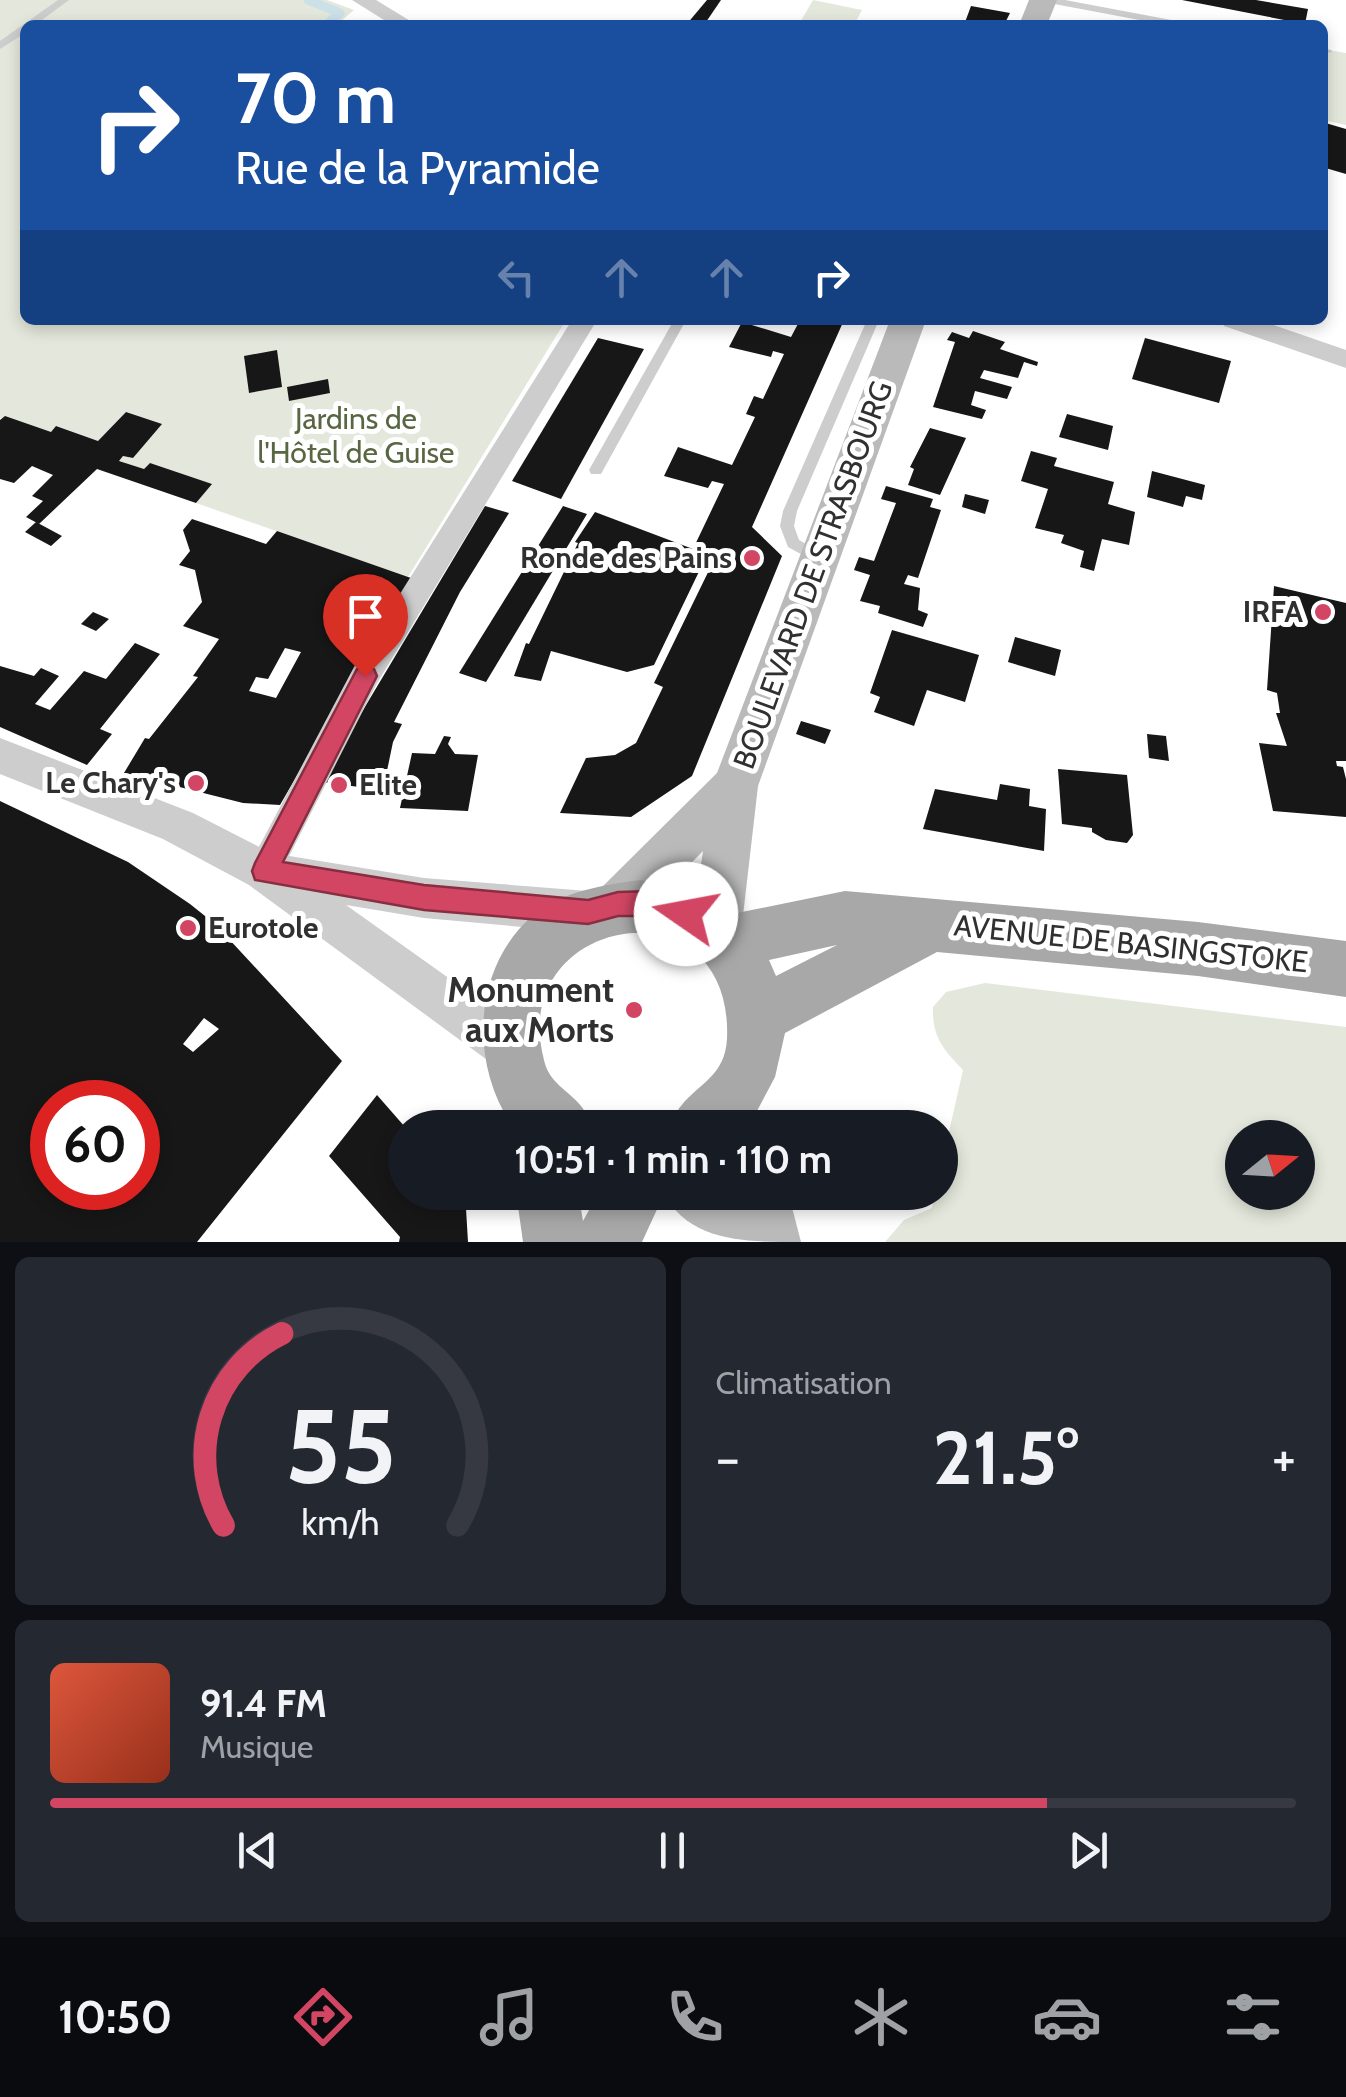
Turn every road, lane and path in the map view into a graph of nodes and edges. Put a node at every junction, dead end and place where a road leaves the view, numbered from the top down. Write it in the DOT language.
graph roads {
  1 [pos="64,0"];
  2 [pos="362,0"];
  3 [pos="1046,0"];
  4 [pos="36,20"];
  5 [pos="398,20"];
  6 [pos="1155,20"];
  7 [pos="581,325"];
  8 [pos="677,325"];
  9 [pos="870,325"];
  10 [pos="906,325"];
  11 [pos="1248,325"];
  12 [pos="1346,359"];
  13 [pos="596,470"];
  14 [pos="820,558"];
  15 [pos="0,756"];
  16 [pos="734,786"];
  17 [pos="264,871"];
  18 [pos="603,908"];
  19 [pos="936,922"];
  20 [pos="721,938"];
  21 [pos="1346,969"];
  22 [pos="758,1016"];
  23 [pos="510,1049"];
  24 [pos="541,1110"];
  25 [pos="732,1110"];
  26 [pos="550,1210"];
  27 [pos="624,1210"];
  28 [pos="714,1210"];
  29 [pos="764,1210"];
  30 [pos="555,1242"];
  31 [pos="607,1242"];
  32 [pos="754,1242"];
  33 [pos="772,1242"];
  1 -- 4 [label="lane"];
  2 -- 5 [label="street"];
  3 -- 6 [label="lane"];
  7 -- 17 [label="street"];
  8 -- 13 [label="lane"];
  9 -- 14 [label="lane"];
  10 -- 14 [label="main road, BOULEVARD DE STRASBOURG"];
  11 -- 12 [label="street"];
  14 -- 16 [label="main road, BOULEVARD DE STRASBOURG"];
  15 -- 17 [label="street"];
  16 -- 18 [label="main road, BOULEVARD DE STRASBOURG"];
  16 -- 20 [label="main road"];
  17 -- 18 [label="street"];
  17 -- 23 [label="street"];
  18 -- 20 [label="main road"];
  18 -- 23 [label="main road"];
  19 -- 20 [label="main road"];
  19 -- 21 [label="main road, AVENUE DE BASINGSTOKE"];
  19 -- 22 [label="main road, AVENUE DE BASINGSTOKE"];
  20 -- 22 [label="main road"];
  22 -- 25 [label="main road"];
  23 -- 24 [label="main road"];
  26 -- 30 [label="main road"];
  27 -- 31 [label="main road"];
  28 -- 32 [label="main road"];
  29 -- 33 [label="main road"];
}
